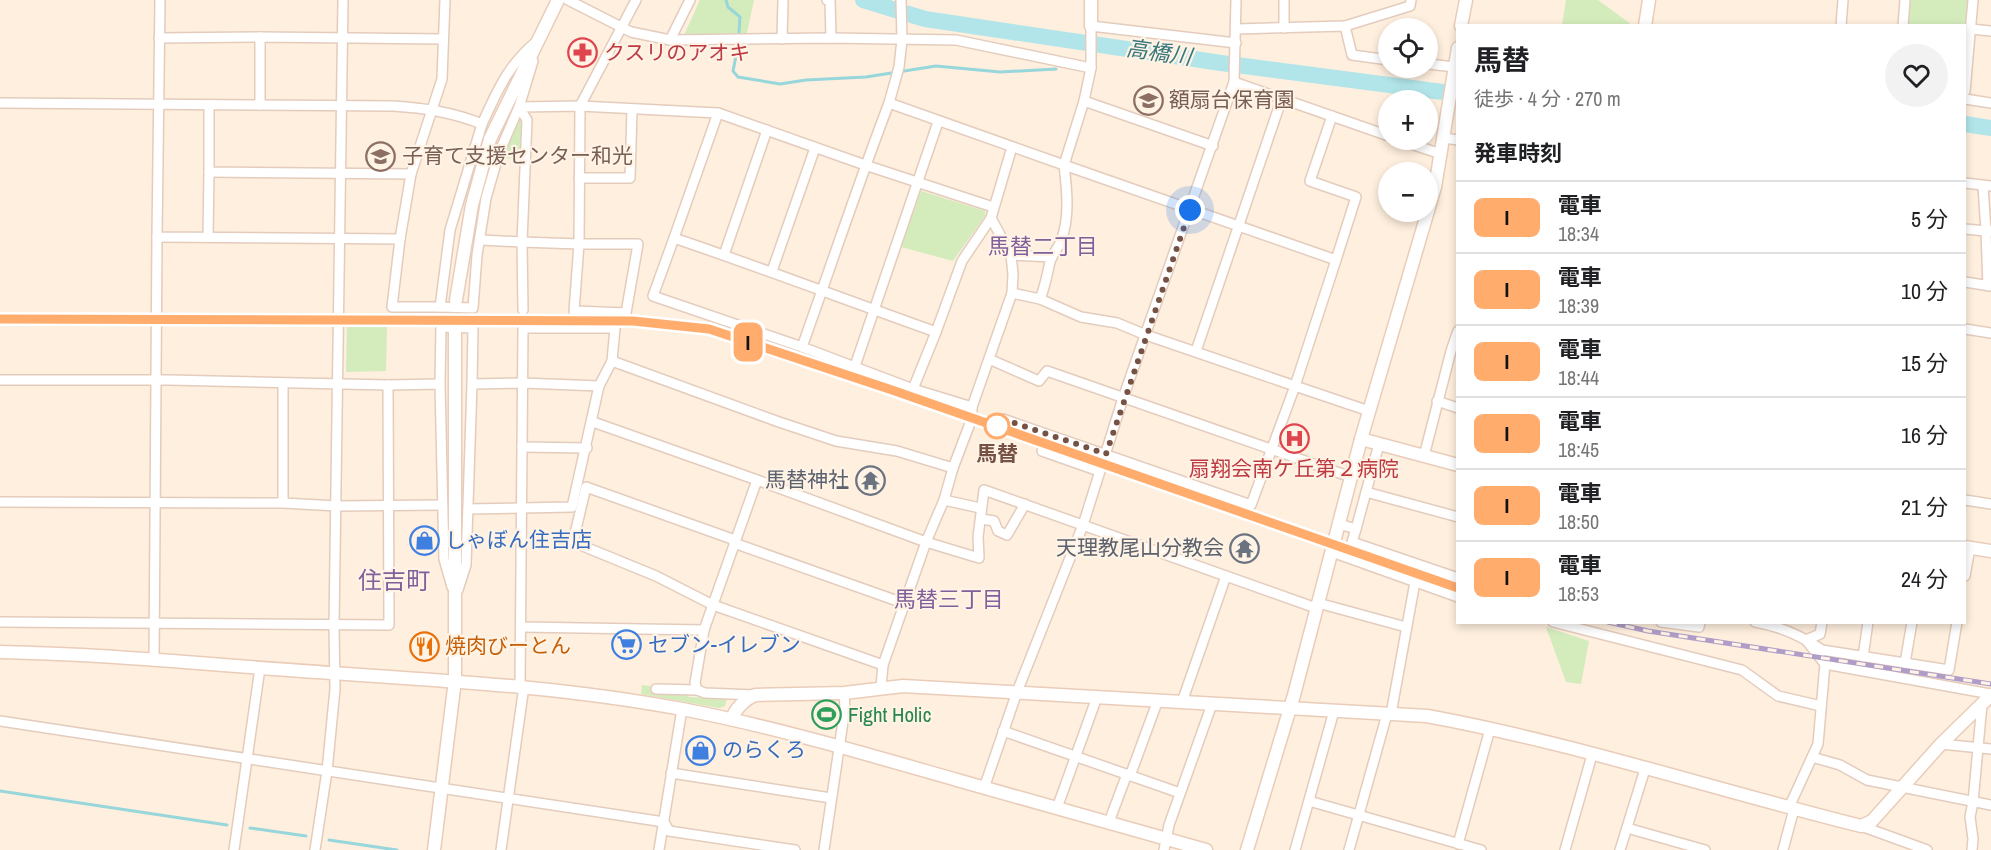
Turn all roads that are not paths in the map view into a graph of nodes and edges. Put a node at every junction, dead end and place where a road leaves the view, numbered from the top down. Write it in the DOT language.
graph roads {
  1 [pos="160,0"];
  2 [pos="343,0"];
  3 [pos="445,0"];
  4 [pos="558,0"];
  5 [pos="568,0"];
  6 [pos="636,0"];
  7 [pos="690,0"];
  8 [pos="783,0"];
  9 [pos="827,0"];
  10 [pos="901,0"];
  11 [pos="1091,0"];
  12 [pos="1236,0"];
  13 [pos="1284,0"];
  14 [pos="1411,0"];
  15 [pos="1466,0"];
  16 [pos="1649,0"];
  17 [pos="1843,0"];
  18 [pos="1905,0"];
  19 [pos="1973,0"];
  20 [pos="1461,24"];
  21 [pos="1644,24"];
  22 [pos="1841,24"];
  23 [pos="1903,24"];
  24 [pos="1091,26"];
  25 [pos="1345,26"];
  26 [pos="622,28"];
  27 [pos="1284,28"];
  28 [pos="1236,29"];
  29 [pos="1971,29"];
  30 [pos="1991,31"];
  31 [pos="260,37"];
  32 [pos="159,38"];
  33 [pos="342,38"];
  34 [pos="831,38"];
  35 [pos="443,39"];
  36 [pos="540,39"];
  37 [pos="782,39"];
  38 [pos="670,40"];
  39 [pos="902,40"];
  40 [pos="1236,43"];
  41 [pos="1378,59"];
  42 [pos="1456,62"];
  43 [pos="1091,64"];
  44 [pos="1438,66"];
  45 [pos="1455,69"];
  46 [pos="1966,81"];
  47 [pos="1234,82"];
  48 [pos="1282,98"];
  49 [pos="1966,99"];
  50 [pos="1084,101"];
  51 [pos="0,103"];
  52 [pos="889,103"];
  53 [pos="1991,103"];
  54 [pos="158,105"];
  55 [pos="209,105"];
  56 [pos="260,105"];
  57 [pos="342,105"];
  58 [pos="580,106"];
  59 [pos="519,107"];
  60 [pos="433,109"];
  61 [pos="632,110"];
  62 [pos="718,113"];
  63 [pos="1332,116"];
  64 [pos="938,122"];
  65 [pos="482,124"];
  66 [pos="767,130"];
  67 [pos="1378,132"];
  68 [pos="1444,138"];
  69 [pos="1456,140"];
  70 [pos="1213,146"];
  71 [pos="1012,147"];
  72 [pos="815,148"];
  73 [pos="1429,150"];
  74 [pos="1441,154"];
  75 [pos="865,165"];
  76 [pos="1064,165"];
  77 [pos="209,172"];
  78 [pos="339,172"];
  79 [pos="411,174"];
  80 [pos="579,177"];
  81 [pos="917,183"];
  82 [pos="1966,183"];
  83 [pos="1987,186"];
  84 [pos="993,207"];
  85 [pos="1190,210"];
  86 [pos="991,218"];
  87 [pos="1237,226"];
  88 [pos="1966,229"];
  89 [pos="1988,231"];
  90 [pos="157,237"];
  91 [pos="208,237"];
  92 [pos="339,238"];
  93 [pos="674,238"];
  94 [pos="400,240"];
  95 [pos="481,240"];
  96 [pos="522,242"];
  97 [pos="579,244"];
  98 [pos="724,255"];
  99 [pos="1011,255"];
  100 [pos="1052,257"];
  101 [pos="1336,260"];
  102 [pos="772,271"];
  103 [pos="1966,282"];
  104 [pos="1989,286"];
  105 [pos="822,291"];
  106 [pos="1012,293"];
  107 [pos="1040,299"];
  108 [pos="456,300"];
  109 [pos="440,307"];
  110 [pos="872,309"];
  111 [pos="523,310"];
  112 [pos="1966,329"];
  113 [pos="455,330"];
  114 [pos="936,332"];
  115 [pos="1991,333"];
  116 [pos="1146,335"];
  117 [pos="802,347"];
  118 [pos="1196,351"];
  119 [pos="1454,352"];
  120 [pos="989,359"];
  121 [pos="612,361"];
  122 [pos="855,366"];
  123 [pos="0,380"];
  124 [pos="155,380"];
  125 [pos="283,383"];
  126 [pos="339,383"];
  127 [pos="523,383"];
  128 [pos="440,384"];
  129 [pos="472,384"];
  130 [pos="388,385"];
  131 [pos="599,386"];
  132 [pos="1295,386"];
  133 [pos="913,389"];
  134 [pos="1124,398"];
  135 [pos="1437,401"];
  136 [pos="972,407"];
  137 [pos="1456,407"];
  138 [pos="1369,411"];
  139 [pos="1003,419"];
  140 [pos="592,422"];
  141 [pos="1361,439"];
  142 [pos="1379,444"];
  143 [pos="522,447"];
  144 [pos="586,448"];
  145 [pos="1270,449"];
  146 [pos="1042,451"];
  147 [pos="1106,454"];
  148 [pos="1424,456"];
  149 [pos="1456,464"];
  150 [pos="952,468"];
  151 [pos="1099,471"];
  152 [pos="1351,477"];
  153 [pos="757,480"];
  154 [pos="1366,492"];
  155 [pos="944,500"];
  156 [pos="1966,500"];
  157 [pos="0,502"];
  158 [pos="156,503"];
  159 [pos="283,503"];
  160 [pos="1025,504"];
  161 [pos="1991,504"];
  162 [pos="442,505"];
  163 [pos="337,506"];
  164 [pos="389,506"];
  165 [pos="521,507"];
  166 [pos="577,508"];
  167 [pos="980,508"];
  168 [pos="468,509"];
  169 [pos="1456,516"];
  170 [pos="981,519"];
  171 [pos="1339,524"];
  172 [pos="1083,525"];
  173 [pos="1356,529"];
  174 [pos="734,542"];
  175 [pos="927,542"];
  176 [pos="1967,548"];
  177 [pos="1991,551"];
  178 [pos="1332,552"];
  179 [pos="1226,576"];
  180 [pos="1456,577"];
  181 [pos="1415,582"];
  182 [pos="1456,596"];
  183 [pos="455,598"];
  184 [pos="906,604"];
  185 [pos="713,605"];
  186 [pos="1317,605"];
  187 [pos="0,622"];
  188 [pos="154,624"];
  189 [pos="1561,624"];
  190 [pos="1676,624"];
  191 [pos="1700,624"];
  192 [pos="1771,624"];
  193 [pos="1822,624"];
  194 [pos="1868,624"];
  195 [pos="1912,624"];
  196 [pos="1957,624"];
  197 [pos="334,626"];
  198 [pos="521,627"];
  199 [pos="1406,627"];
  200 [pos="704,630"];
  201 [pos="1806,639"];
  202 [pos="0,652"];
  203 [pos="1863,657"];
  204 [pos="154,661"];
  205 [pos="1905,663"];
  206 [pos="1825,664"];
  207 [pos="883,666"];
  208 [pos="260,668"];
  209 [pos="336,674"];
  210 [pos="455,680"];
  211 [pos="522,686"];
  212 [pos="881,687"];
  213 [pos="656,689"];
  214 [pos="697,690"];
  215 [pos="1017,692"];
  216 [pos="844,693"];
  217 [pos="755,695"];
  218 [pos="1097,697"];
  219 [pos="1988,698"];
  220 [pos="1158,700"];
  221 [pos="1182,702"];
  222 [pos="1212,704"];
  223 [pos="1821,706"];
  224 [pos="1290,708"];
  225 [pos="682,709"];
  226 [pos="1334,711"];
  227 [pos="1389,714"];
  228 [pos="732,719"];
  229 [pos="0,721"];
  230 [pos="1490,729"];
  231 [pos="1003,731"];
  232 [pos="1941,744"];
  233 [pos="838,746"];
  234 [pos="1978,748"];
  235 [pos="1991,749"];
  236 [pos="1592,755"];
  237 [pos="1076,756"];
  238 [pos="1812,757"];
  239 [pos="247,759"];
  240 [pos="1645,769"];
  241 [pos="327,771"];
  242 [pos="671,773"];
  243 [pos="1129,775"];
  244 [pos="1902,786"];
  245 [pos="442,788"];
  246 [pos="984,788"];
  247 [pos="1180,793"];
  248 [pos="509,798"];
  249 [pos="831,798"];
  250 [pos="1309,801"];
  251 [pos="1973,802"];
  252 [pos="1991,806"];
  253 [pos="1057,808"];
  254 [pos="1794,809"];
  255 [pos="1359,814"];
  256 [pos="664,822"];
  257 [pos="1110,822"];
  258 [pos="1861,826"];
  259 [pos="1627,828"];
  260 [pos="1897,839"];
  261 [pos="1165,844"];
  262 [pos="1458,844"];
  263 [pos="234,850"];
  264 [pos="315,850"];
  265 [pos="434,850"];
  266 [pos="501,850"];
  267 [pos="659,850"];
  268 [pos="795,850"];
  269 [pos="824,850"];
  270 [pos="1206,850"];
  271 [pos="1247,850"];
  272 [pos="1295,850"];
  273 [pos="1349,850"];
  274 [pos="1481,850"];
  275 [pos="1565,850"];
  276 [pos="1620,850"];
  277 [pos="1705,850"];
  278 [pos="1783,850"];
  279 [pos="1895,850"];
  280 [pos="1927,850"];
  281 [pos="1972,850"];
  1 -- 32 [label="street"];
  2 -- 33 [label="street"];
  3 -- 35 [label="street"];
  4 -- 36 [label="street"];
  5 -- 26 [label="street"];
  6 -- 26 [label="street"];
  7 -- 38 [label="street"];
  8 -- 37 [label="street"];
  9 -- 34 [label="street"];
  10 -- 39 [label="street"];
  11 -- 24 [label="street"];
  12 -- 28 [label="street"];
  13 -- 27 [label="street"];
  14 -- 25 [label="street"];
  15 -- 20 [label="street"];
  16 -- 21 [label="street"];
  17 -- 22 [label="street"];
  18 -- 23 [label="street"];
  19 -- 29 [label="street"];
  24 -- 40 [label="street"];
  24 -- 43 [label="street"];
  25 -- 27 [label="street"];
  25 -- 41 [label="street"];
  26 -- 38 [label="street"];
  26 -- 58 [label="street"];
  27 -- 28 [label="street"];
  28 -- 40 [label="street"];
  29 -- 30 [label="street"];
  29 -- 46 [label="street"];
  31 -- 32 [label="street"];
  31 -- 33 [label="street"];
  31 -- 56 [label="street"];
  32 -- 54 [label="street"];
  33 -- 35 [label="street"];
  33 -- 57 [label="street"];
  34 -- 37 [label="street"];
  34 -- 39 [label="street"];
  35 -- 60 [label="street"];
  36 -- 59 [label="street"];
  36 -- 65 [label="street"];
  36 -- 108 [label="street"];
  37 -- 38 [label="street"];
  39 -- 43 [label="street"];
  39 -- 52 [label="street"];
  40 -- 47 [label="street"];
  42 -- 45 [label="street"];
  43 -- 50 [label="street"];
  44 -- 45 [label="street"];
  45 -- 68 [label="street"];
  47 -- 48 [label="street"];
  47 -- 70 [label="street"];
  48 -- 63 [label="street"];
  48 -- 87 [label="street"];
  49 -- 53 [label="street"];
  50 -- 70 [label="street"];
  50 -- 76 [label="street"];
  51 -- 54 [label="street"];
  52 -- 64 [label="street"];
  52 -- 75 [label="street"];
  54 -- 55 [label="street"];
  54 -- 90 [label="street"];
  55 -- 56 [label="street"];
  55 -- 77 [label="street"];
  56 -- 57 [label="street"];
  57 -- 60 [label="street"];
  57 -- 78 [label="street"];
  58 -- 59 [label="street"];
  58 -- 61 [label="street"];
  58 -- 80 [label="street"];
  59 -- 95 [label="street"];
  59 -- 96 [label="street"];
  60 -- 65 [label="street"];
  60 -- 79 [label="street"];
  61 -- 62 [label="street"];
  61 -- 80 [label="street"];
  62 -- 66 [label="street"];
  62 -- 93 [label="street"];
  63 -- 67 [label="street"];
  63 -- 101 [label="street"];
  64 -- 71 [label="street"];
  64 -- 81 [label="street"];
  65 -- 109 [label="street"];
  66 -- 72 [label="street"];
  66 -- 98 [label="street"];
  68 -- 69 [label="street"];
  68 -- 74 [label="street"];
  70 -- 85 [label="street"];
  71 -- 76 [label="street"];
  71 -- 84 [label="street"];
  72 -- 75 [label="street"];
  72 -- 102 [label="street"];
  73 -- 74 [label="street"];
  74 -- 138 [label="street"];
  75 -- 81 [label="street"];
  75 -- 105 [label="street"];
  76 -- 85 [label="street"];
  76 -- 100 [label="street"];
  77 -- 78 [label="street"];
  77 -- 91 [label="street"];
  78 -- 79 [label="street"];
  78 -- 92 [label="street"];
  79 -- 94 [label="street"];
  80 -- 97 [label="street"];
  81 -- 84 [label="street"];
  81 -- 110 [label="street"];
  82 -- 83 [label="street"];
  83 -- 89 [label="street"];
  84 -- 86 [label="street"];
  85 -- 87 [label="street"];
  85 -- 116 [label="street"];
  86 -- 99 [label="street"];
  86 -- 114 [label="street"];
  87 -- 101 [label="street"];
  87 -- 118 [label="street"];
  88 -- 89 [label="street"];
  89 -- 104 [label="street"];
  90 -- 91 [label="street"];
  90 -- 124 [label="street"];
  91 -- 92 [label="street"];
  92 -- 94 [label="street"];
  92 -- 126 [label="street"];
  93 -- 98 [label="street"];
  93 -- 117 [label="street"];
  94 -- 109 [label="street"];
  95 -- 96 [label="street"];
  95 -- 109 [label="street"];
  96 -- 97 [label="street"];
  96 -- 111 [label="street"];
  97 -- 97 [label="street"];
  98 -- 102 [label="street"];
  99 -- 100 [label="street"];
  99 -- 106 [label="street"];
  100 -- 107 [label="street"];
  101 -- 132 [label="street"];
  102 -- 105 [label="street"];
  103 -- 104 [label="street"];
  105 -- 110 [label="street"];
  105 -- 117 [label="street"];
  106 -- 107 [label="street"];
  106 -- 120 [label="street"];
  107 -- 116 [label="street"];
  110 -- 114 [label="street"];
  110 -- 122 [label="street"];
  112 -- 115 [label="street"];
  113 -- 183 [label="street"];
  114 -- 133 [label="street"];
  116 -- 118 [label="street"];
  116 -- 134 [label="street"];
  117 -- 122 [label="street"];
  118 -- 132 [label="street"];
  119 -- 135 [label="street"];
  120 -- 134 [label="street"];
  120 -- 136 [label="street"];
  121 -- 127 [label="street"];
  121 -- 131 [label="street"];
  121 -- 150 [label="street"];
  122 -- 133 [label="street"];
  123 -- 124 [label="street"];
  124 -- 125 [label="street"];
  124 -- 158 [label="street"];
  125 -- 126 [label="street"];
  125 -- 159 [label="street"];
  126 -- 130 [label="street"];
  126 -- 163 [label="street"];
  127 -- 129 [label="street"];
  127 -- 131 [label="street"];
  127 -- 143 [label="street"];
  128 -- 129 [label="street"];
  128 -- 130 [label="street"];
  128 -- 162 [label="street"];
  129 -- 168 [label="street"];
  130 -- 164 [label="street"];
  131 -- 140 [label="street"];
  132 -- 138 [label="street"];
  132 -- 145 [label="street"];
  133 -- 136 [label="street"];
  134 -- 145 [label="street"];
  134 -- 147 [label="street"];
  135 -- 137 [label="street"];
  135 -- 148 [label="street"];
  136 -- 150 [label="street"];
  138 -- 141 [label="street"];
  139 -- 147 [label="street"];
  140 -- 144 [label="street"];
  140 -- 153 [label="street"];
  141 -- 142 [label="street"];
  141 -- 152 [label="street"];
  142 -- 148 [label="street"];
  142 -- 154 [label="street"];
  143 -- 144 [label="street"];
  143 -- 165 [label="street"];
  144 -- 166 [label="street"];
  145 -- 147 [label="street"];
  145 -- 152 [label="street"];
  146 -- 151 [label="street"];
  147 -- 151 [label="street"];
  148 -- 149 [label="street"];
  150 -- 155 [label="street"];
  151 -- 172 [label="street"];
  152 -- 171 [label="street"];
  153 -- 174 [label="street"];
  153 -- 175 [label="street"];
  154 -- 169 [label="street"];
  154 -- 173 [label="street"];
  155 -- 167 [label="street"];
  155 -- 175 [label="street"];
  156 -- 161 [label="street"];
  157 -- 158 [label="street"];
  158 -- 159 [label="street"];
  158 -- 188 [label="street"];
  159 -- 163 [label="street"];
  160 -- 167 [label="street"];
  160 -- 170 [label="street"];
  160 -- 172 [label="street"];
  162 -- 164 [label="street"];
  162 -- 183 [label="street"];
  163 -- 164 [label="street"];
  163 -- 197 [label="street"];
  164 -- 197 [label="street"];
  165 -- 166 [label="street"];
  165 -- 168 [label="street"];
  165 -- 198 [label="street"];
  166 -- 174 [label="street"];
  166 -- 185 [label="street"];
  167 -- 170 [label="street"];
  168 -- 183 [label="street"];
  170 -- 175 [label="street"];
  171 -- 173 [label="street"];
  171 -- 178 [label="street"];
  172 -- 179 [label="street"];
  172 -- 215 [label="street"];
  173 -- 180 [label="street"];
  174 -- 184 [label="street"];
  174 -- 185 [label="street"];
  175 -- 184 [label="street"];
  176 -- 177 [label="street"];
  178 -- 181 [label="street"];
  178 -- 186 [label="street"];
  179 -- 186 [label="street"];
  179 -- 221 [label="street"];
  181 -- 182 [label="street"];
  181 -- 199 [label="street"];
  183 -- 210 [label="street"];
  184 -- 207 [label="street"];
  185 -- 200 [label="street"];
  185 -- 207 [label="street"];
  186 -- 199 [label="street"];
  186 -- 224 [label="street"];
  187 -- 188 [label="street"];
  188 -- 197 [label="street"];
  188 -- 204 [label="street"];
  189 -- 223 [label="street"];
  190 -- 191 [label="street"];
  192 -- 201 [label="street"];
  193 -- 201 [label="street"];
  194 -- 203 [label="street"];
  195 -- 205 [label="street"];
  196 -- 205 [label="street"];
  197 -- 209 [label="street"];
  198 -- 200 [label="street"];
  198 -- 211 [label="street"];
  199 -- 227 [label="street"];
  200 -- 214 [label="street"];
  201 -- 203 [label="street"];
  201 -- 206 [label="street"];
  202 -- 204 [label="street"];
  203 -- 205 [label="street"];
  204 -- 208 [label="street"];
  206 -- 219 [label="street"];
  206 -- 223 [label="street"];
  207 -- 212 [label="street"];
  208 -- 209 [label="street"];
  208 -- 239 [label="street"];
  209 -- 210 [label="street"];
  209 -- 241 [label="street"];
  210 -- 211 [label="street"];
  210 -- 245 [label="street"];
  211 -- 225 [label="street"];
  211 -- 248 [label="street"];
  212 -- 215 [label="street"];
  212 -- 216 [label="street"];
  213 -- 214 [label="street"];
  214 -- 217 [label="street"];
  215 -- 218 [label="street"];
  215 -- 231 [label="street"];
  216 -- 217 [label="street"];
  216 -- 233 [label="street"];
  217 -- 228 [label="street"];
  218 -- 220 [label="street"];
  218 -- 237 [label="street"];
  219 -- 232 [label="street"];
  219 -- 234 [label="street"];
  220 -- 221 [label="street"];
  220 -- 243 [label="street"];
  221 -- 222 [label="street"];
  222 -- 224 [label="street"];
  222 -- 247 [label="street"];
  223 -- 238 [label="street"];
  224 -- 226 [label="street"];
  224 -- 271 [label="street"];
  225 -- 228 [label="street"];
  225 -- 242 [label="street"];
  226 -- 227 [label="street"];
  226 -- 250 [label="street"];
  227 -- 230 [label="street"];
  227 -- 255 [label="street"];
  228 -- 233 [label="street"];
  229 -- 239 [label="street"];
  230 -- 236 [label="street"];
  230 -- 262 [label="street"];
  231 -- 237 [label="street"];
  231 -- 246 [label="street"];
  232 -- 234 [label="street"];
  232 -- 244 [label="street"];
  233 -- 246 [label="street"];
  233 -- 249 [label="street"];
  234 -- 235 [label="street"];
  234 -- 251 [label="street"];
  236 -- 240 [label="street"];
  236 -- 275 [label="street"];
  237 -- 243 [label="street"];
  237 -- 253 [label="street"];
  238 -- 244 [label="street"];
  238 -- 254 [label="street"];
  239 -- 241 [label="street"];
  239 -- 263 [label="street"];
  240 -- 254 [label="street"];
  240 -- 259 [label="street"];
  241 -- 245 [label="street"];
  241 -- 264 [label="street"];
  242 -- 249 [label="street"];
  242 -- 256 [label="street"];
  243 -- 247 [label="street"];
  243 -- 257 [label="street"];
  244 -- 251 [label="street"];
  244 -- 258 [label="street"];
  245 -- 248 [label="street"];
  245 -- 265 [label="street"];
  246 -- 253 [label="street"];
  247 -- 261 [label="street"];
  248 -- 256 [label="street"];
  248 -- 266 [label="street"];
  249 -- 269 [label="street"];
  250 -- 255 [label="street"];
  250 -- 272 [label="street"];
  251 -- 252 [label="street"];
  251 -- 281 [label="street"];
  253 -- 257 [label="street"];
  254 -- 258 [label="street"];
  254 -- 278 [label="street"];
  255 -- 262 [label="street"];
  255 -- 273 [label="street"];
  256 -- 267 [label="street"];
  256 -- 268 [label="street"];
  257 -- 261 [label="street"];
  258 -- 260 [label="street"];
  259 -- 276 [label="street"];
  259 -- 277 [label="street"];
  260 -- 279 [label="street"];
  260 -- 280 [label="street"];
  261 -- 270 [label="street"];
  262 -- 274 [label="street"];
}
